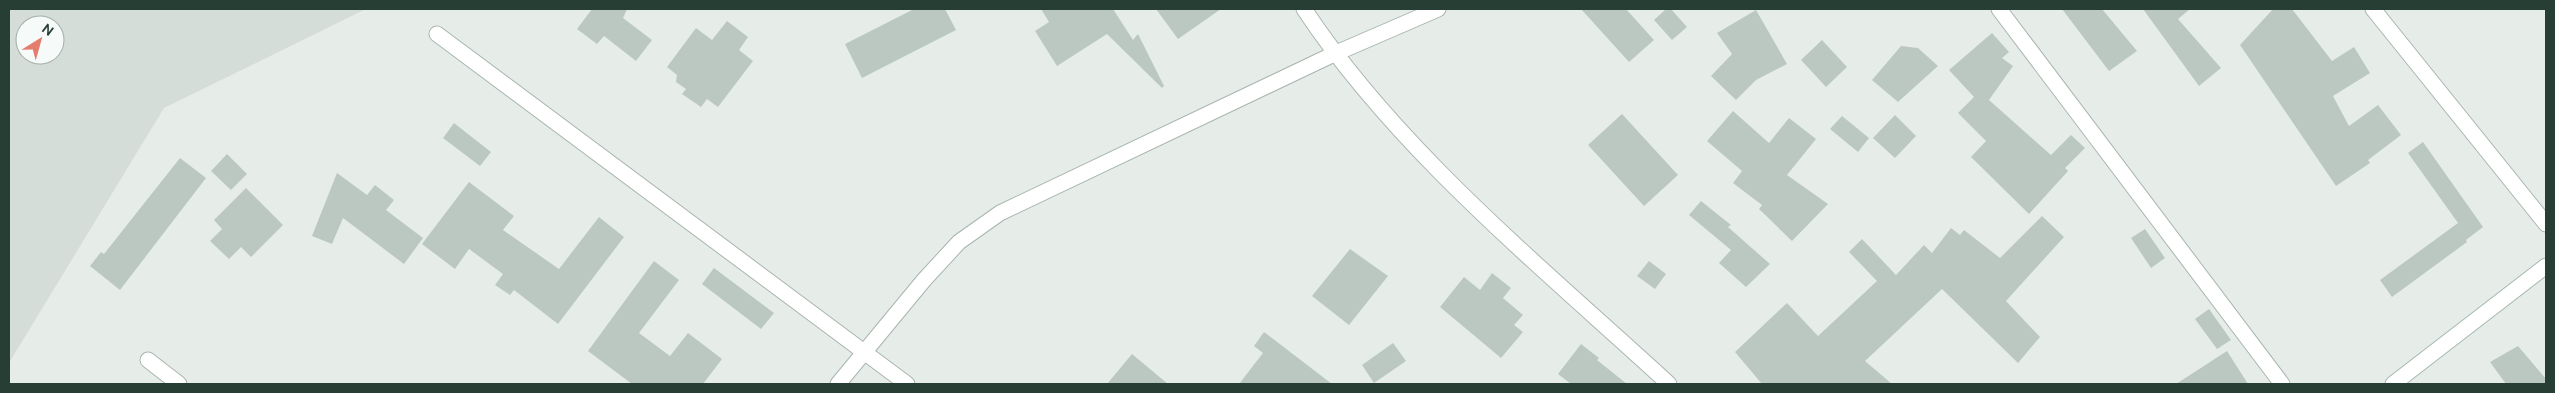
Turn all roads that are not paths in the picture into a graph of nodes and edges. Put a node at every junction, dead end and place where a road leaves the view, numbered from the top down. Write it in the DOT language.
graph roads {
  1 [pos="1304,9"];
  2 [pos="1438,9"];
  3 [pos="1999,9"];
  4 [pos="2373,9"];
  5 [pos="437,34"];
  6 [pos="1334,54"];
  7 [pos="2546,224"];
  8 [pos="2546,266"];
  9 [pos="864,353"];
  10 [pos="148,360"];
  11 [pos="180,384"];
  12 [pos="838,384"];
  13 [pos="907,384"];
  14 [pos="1669,384"];
  15 [pos="2282,384"];
  16 [pos="2393,384"];
  1 -- 6 [label="street"];
  2 -- 6 [label="street"];
  3 -- 15 [label="street"];
  4 -- 7 [label="street"];
  5 -- 9 [label="street"];
  6 -- 9 [label="street"];
  6 -- 14 [label="street"];
  8 -- 16 [label="street"];
  9 -- 12 [label="street"];
  9 -- 13 [label="street"];
  10 -- 11 [label="street"];
}
